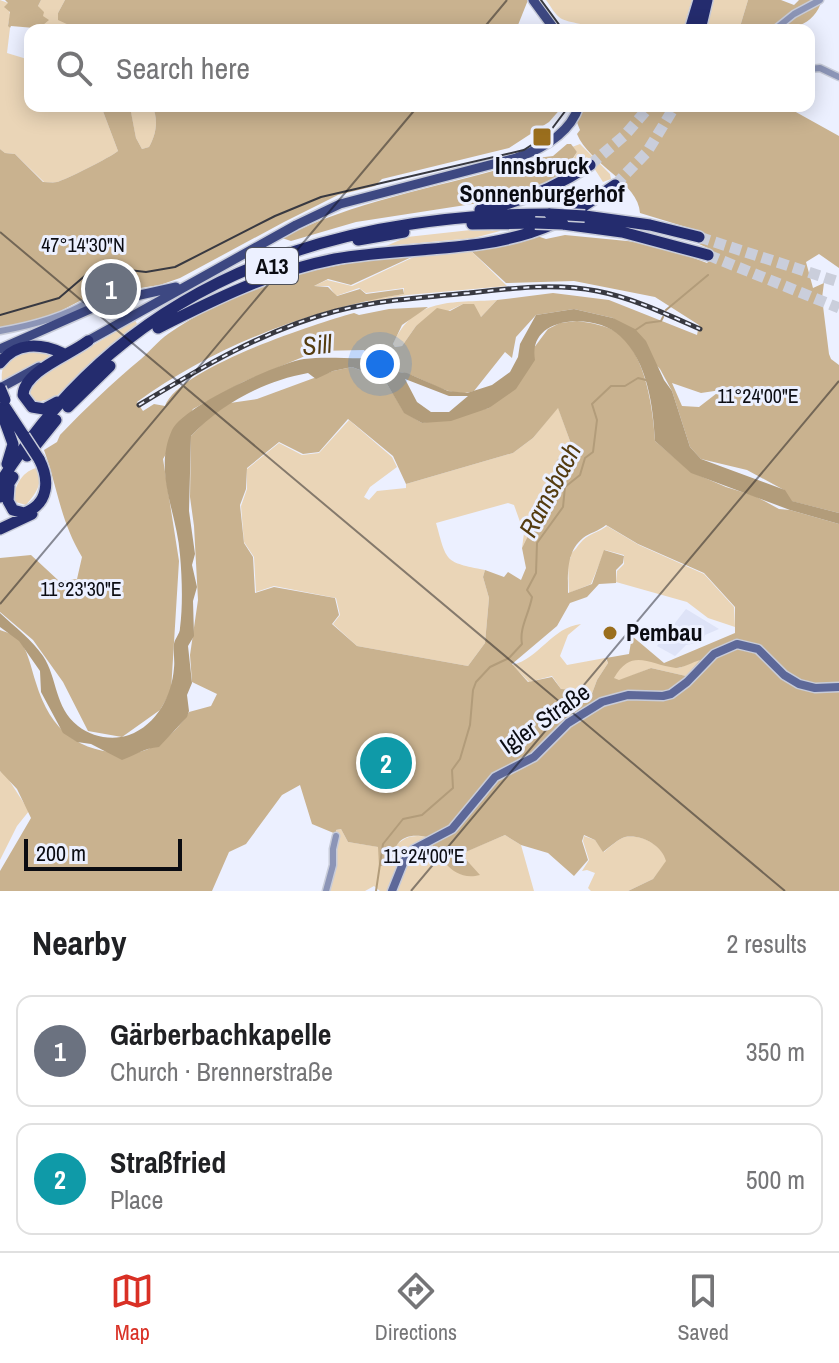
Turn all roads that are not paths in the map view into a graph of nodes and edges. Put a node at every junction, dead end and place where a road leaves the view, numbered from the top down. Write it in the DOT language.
graph roads {
  1 [pos="533,0"];
  2 [pos="699,0"];
  3 [pos="707,0"];
  4 [pos="820,0"];
  5 [pos="551,24"];
  6 [pos="692,24"];
  7 [pos="701,24"];
  8 [pos="782,24"];
  9 [pos="815,69"];
  10 [pos="839,77"];
  11 [pos="575,112"];
  12 [pos="590,165"];
  13 [pos="615,185"];
  14 [pos="410,223"];
  15 [pos="699,237"];
  16 [pos="708,255"];
  17 [pos="198,279"];
  18 [pos="135,296"];
  19 [pos="114,300"];
  20 [pos="141,312"];
  21 [pos="158,328"];
  22 [pos="0,331"];
  23 [pos="88,341"];
  24 [pos="2,349"];
  25 [pos="62,353"];
  26 [pos="0,363"];
  27 [pos="71,393"];
  28 [pos="1,403"];
  29 [pos="40,458"];
  30 [pos="4,481"];
  31 [pos="0,497"];
  32 [pos="0,529"];
  33 [pos="839,687"];
  34 [pos="336,836"];
  35 [pos="326,891"];
  36 [pos="392,891"];
  1 -- 5 [label="main road"];
  2 -- 6 [label="highway"];
  3 -- 7 [label="highway"];
  4 -- 8 [label="street"];
  9 -- 10 [label="street"];
  11 -- 17 [label="main road"];
  12 -- 14 [label="highway, A13"];
  13 -- 21 [label="highway, A13"];
  14 -- 15 [label="highway, A13, bridge"];
  14 -- 27 [label="highway, A13"];
  16 -- 21 [label="highway, A13, bridge"];
  17 -- 18 [label="main road"];
  17 -- 20 [label="main road"];
  18 -- 19 [label="main road"];
  18 -- 20 [label="main road"];
  19 -- 22 [label="street"];
  19 -- 24 [label="main road"];
  20 -- 23 [label="main road"];
  21 -- 30 [label="highway, A13"];
  23 -- 25 [label="main road"];
  23 -- 27 [label="highway"];
  25 -- 26 [label="highway"];
  25 -- 28 [label="main road"];
  27 -- 30 [label="highway, A13"];
  28 -- 29 [label="highway, bridge"];
  28 -- 30 [label="highway"];
  29 -- 30 [label="highway"];
  29 -- 32 [label="highway"];
  30 -- 31 [label="highway, A13"];
  33 -- 36 [label="main road, Igler Straße"];
  34 -- 35 [label="street"];
}
